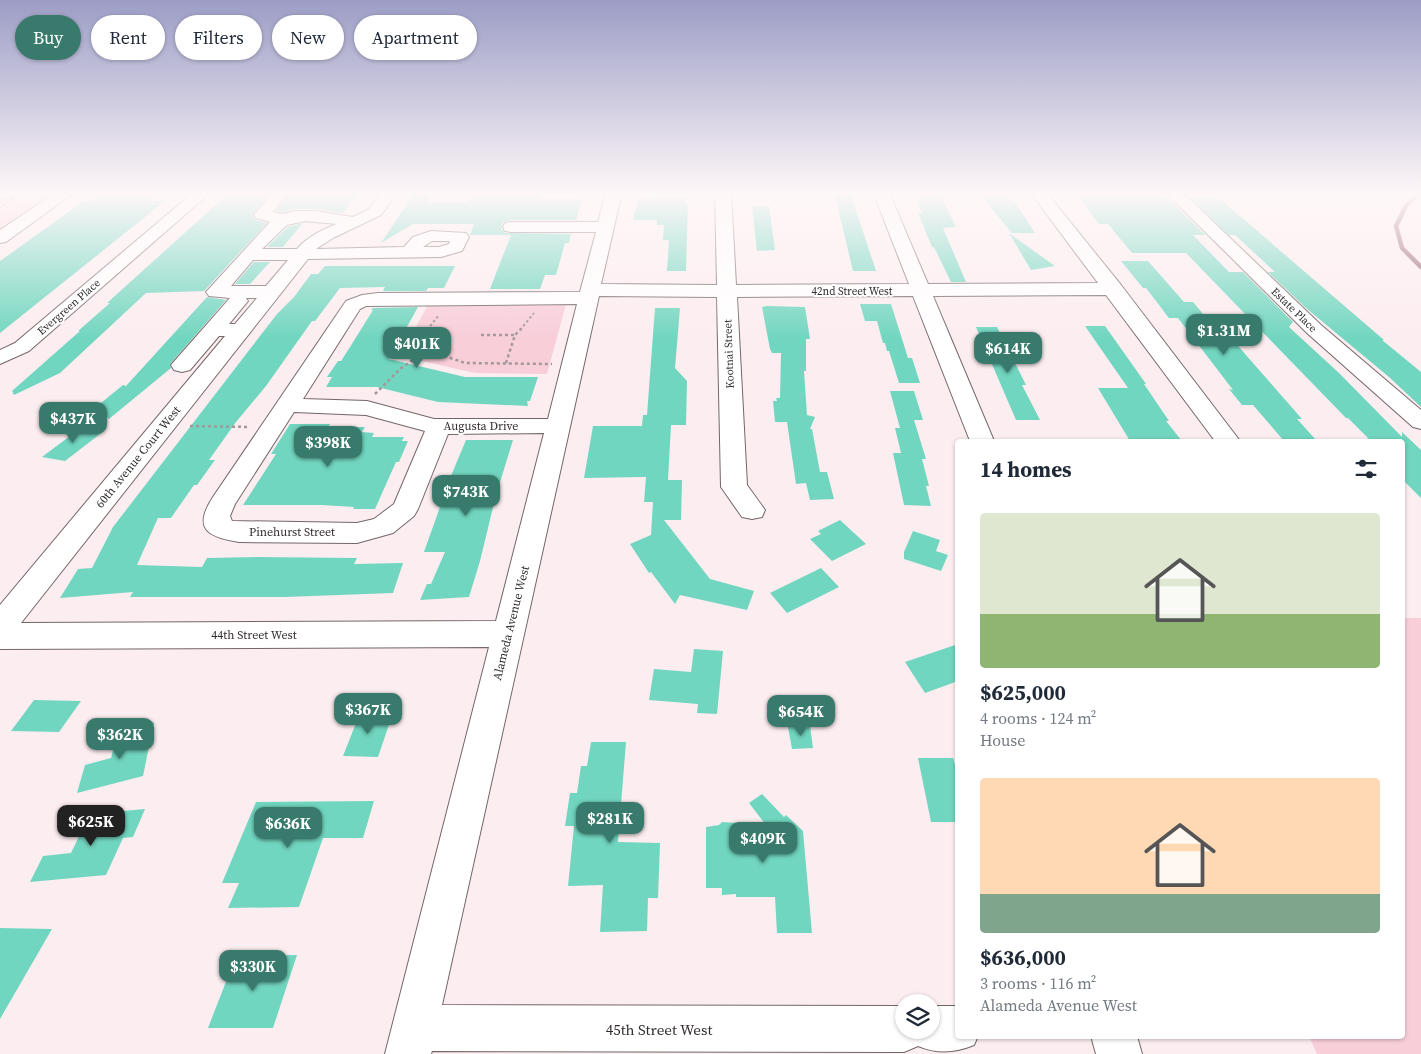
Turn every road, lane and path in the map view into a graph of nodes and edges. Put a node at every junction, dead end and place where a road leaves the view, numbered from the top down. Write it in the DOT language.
graph roads {
  1 [pos="146,241"];
  2 [pos="261,241"];
  3 [pos="315,241"];
  4 [pos="418,241"];
  5 [pos="458,241"];
  6 [pos="603,241"];
  7 [pos="725,241"];
  8 [pos="901,241"];
  9 [pos="1077,241"];
  10 [pos="1224,241"];
  11 [pos="409,252"];
  12 [pos="305,253"];
  13 [pos="248,255"];
  14 [pos="1114,289"];
  15 [pos="274,290"];
  16 [pos="727,291"];
  17 [pos="921,291"];
  18 [pos="590,294"];
  19 [pos="540,298"];
  20 [pos="238,301"];
  21 [pos="441,315"];
  22 [pos="213,330"];
  23 [pos="240,330"];
  24 [pos="481,334"];
  25 [pos="515,335"];
  26 [pos="427,350"];
  27 [pos="0,358"];
  28 [pos="506,364"];
  29 [pos="182,365"];
  30 [pos="573,365"];
  31 [pos="372,395"];
  32 [pos="286,406"];
  33 [pos="1421,422"];
  34 [pos="164,425"];
  35 [pos="439,426"];
  36 [pos="558,426"];
  37 [pos="257,427"];
  38 [pos="981,439"];
  39 [pos="1226,439"];
  40 [pos="752,510"];
  41 [pos="216,521"];
  42 [pos="0,628"];
  43 [pos="508,634"];
  44 [pos="0,636"];
  45 [pos="895,1029"];
  46 [pos="940,1029"];
  47 [pos="955,1029"];
  48 [pos="1115,1039"];
  49 [pos="411,1041"];
  50 [pos="1119,1054"];
  1 -- 27 [label="street, Evergreen Place"];
  2 -- 13 [label="street"];
  3 -- 12 [label="street, 60th Avenue Court West"];
  4 -- 11 [label="street"];
  5 -- 11 [label="street"];
  6 -- 18 [label="street, Alameda Avenue West"];
  7 -- 16 [label="street, Kootnai Street"];
  8 -- 17 [label="street"];
  9 -- 14 [label="street"];
  10 -- 33 [label="street, Estate Place"];
  11 -- 12 [label="street"];
  12 -- 13 [label="street"];
  12 -- 15 [label="street, 60th Avenue Court West"];
  13 -- 15 [label="street"];
  14 -- 17 [label="street, 42nd Street West"];
  14 -- 39 [label="street"];
  15 -- 23 [label="street, 60th Avenue Court West"];
  16 -- 17 [label="street, 42nd Street West"];
  16 -- 18 [label="street, 42nd Street West"];
  16 -- 40 [label="street, Kootnai Street"];
  17 -- 38 [label="street"];
  18 -- 19 [label="street, 42nd Street West"];
  18 -- 30 [label="street, Alameda Avenue West"];
  19 -- 25 [label="path"];
  19 -- 32 [label="street, 42nd Street West"];
  20 -- 22 [label="street"];
  21 -- 26 [label="path"];
  22 -- 23 [label="street"];
  22 -- 29 [label="street"];
  23 -- 34 [label="street, 60th Avenue Court West"];
  24 -- 25 [label="path"];
  25 -- 28 [label="path"];
  26 -- 28 [label="path"];
  26 -- 31 [label="path"];
  28 -- 30 [label="path"];
  30 -- 36 [label="street, Alameda Avenue West"];
  32 -- 35 [label="street, Augusta Drive"];
  32 -- 41 [label="street, 42nd Street West"];
  34 -- 37 [label="path"];
  34 -- 42 [label="street, 60th Avenue Court West"];
  35 -- 36 [label="street, Augusta Drive"];
  35 -- 41 [label="street, Pinehurst Street"];
  36 -- 43 [label="street, Alameda Avenue West"];
  43 -- 44 [label="street, 44th Street West"];
  43 -- 49 [label="street, Alameda Avenue West"];
  45 -- 49 [label="street, 45th Street West"];
  46 -- 47 [label="street"];
  48 -- 50 [label="street"];
}
